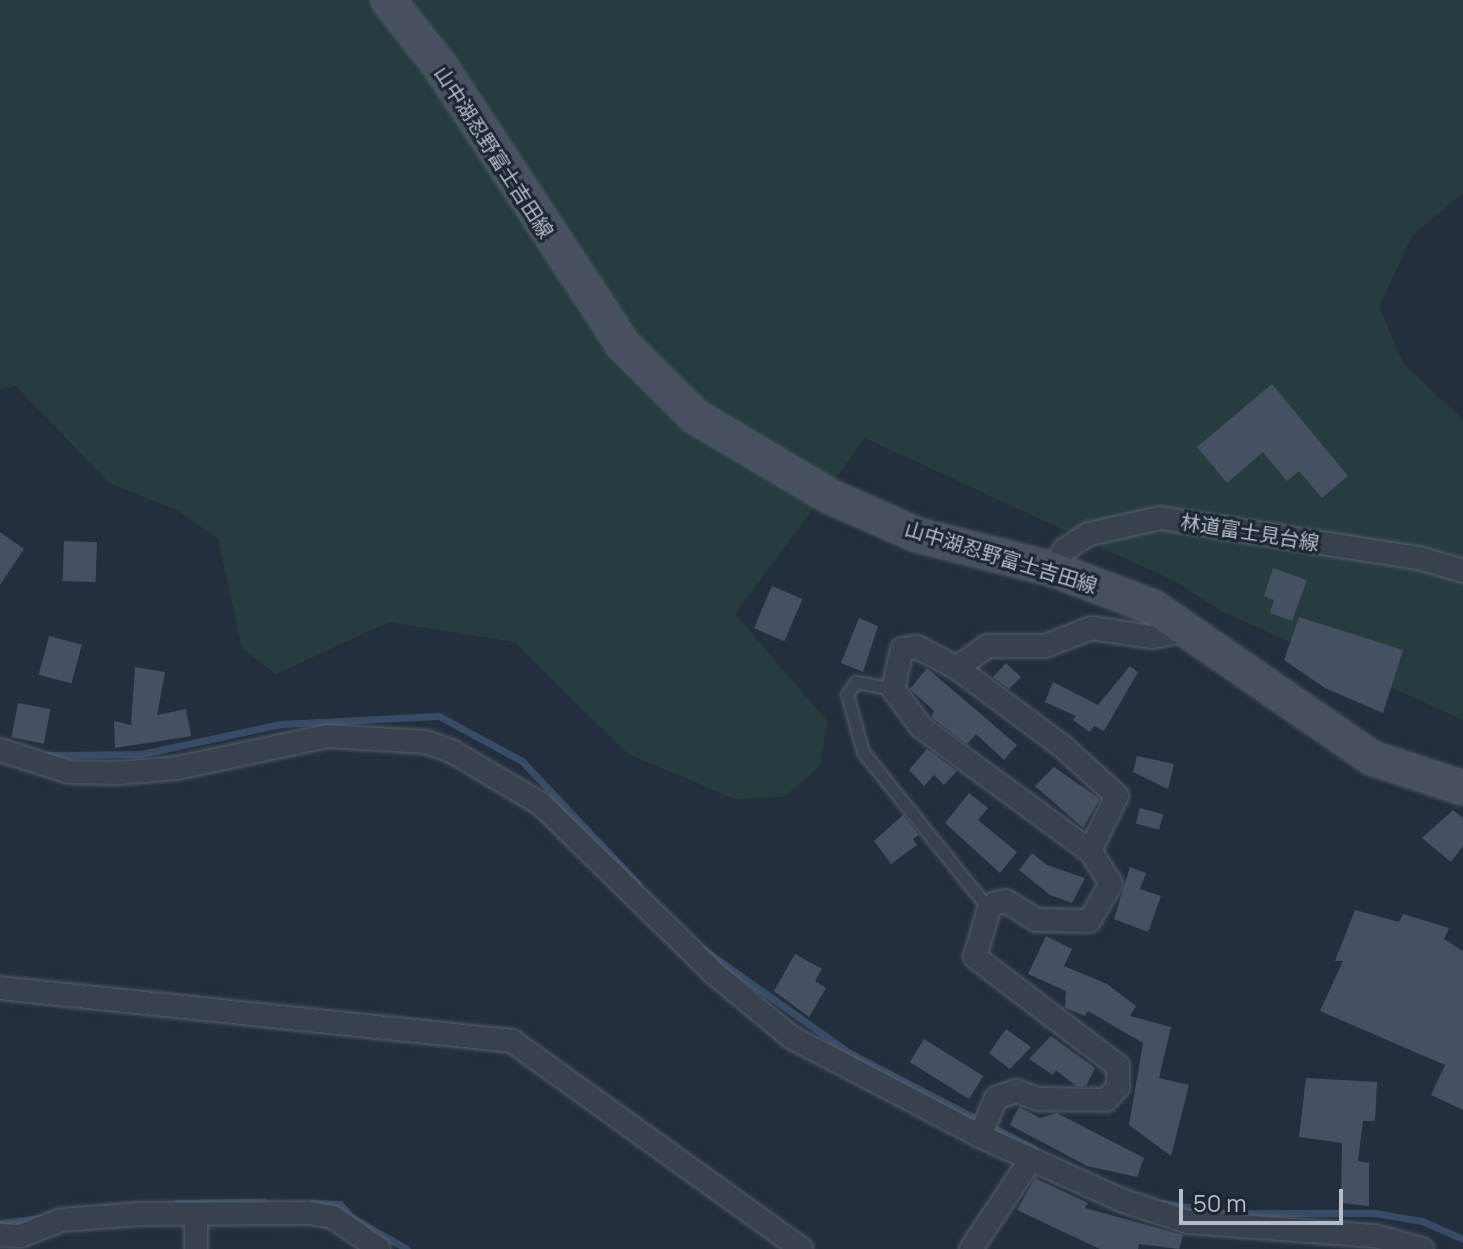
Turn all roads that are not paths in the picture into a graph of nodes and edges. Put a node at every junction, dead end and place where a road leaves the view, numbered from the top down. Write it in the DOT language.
graph roads {
  1 [pos="388,0"];
  2 [pos="1055,570"];
  3 [pos="1463,571"];
  4 [pos="1187,630"];
  5 [pos="957,668"];
  6 [pos="893,689"];
  7 [pos="0,750"];
  8 [pos="1459,789"];
  9 [pos="1090,851"];
  10 [pos="989,909"];
  11 [pos="0,988"];
  12 [pos="980,1136"];
  13 [pos="1030,1161"];
  14 [pos="196,1215"];
  15 [pos="0,1235"];
  16 [pos="196,1249"];
  17 [pos="379,1249"];
  18 [pos="801,1249"];
  19 [pos="971,1249"];
  20 [pos="1422,1249"];
  1 -- 2 [label="main road, 山中湖忍野富士吉田線"];
  2 -- 3 [label="street, 林道富士見台線"];
  2 -- 4 [label="main road, 山中湖忍野富士吉田線"];
  4 -- 5 [label="street"];
  4 -- 8 [label="main road, 山中湖忍野富士吉田線"];
  5 -- 6 [label="street"];
  5 -- 9 [label="street"];
  6 -- 9 [label="street"];
  6 -- 10 [label="lane"];
  7 -- 12 [label="street"];
  9 -- 10 [label="street"];
  10 -- 12 [label="street"];
  11 -- 18 [label="street"];
  12 -- 13 [label="street"];
  13 -- 19 [label="street"];
  13 -- 20 [label="street"];
  14 -- 15 [label="street"];
  14 -- 16 [label="street"];
  14 -- 17 [label="street"];
}
